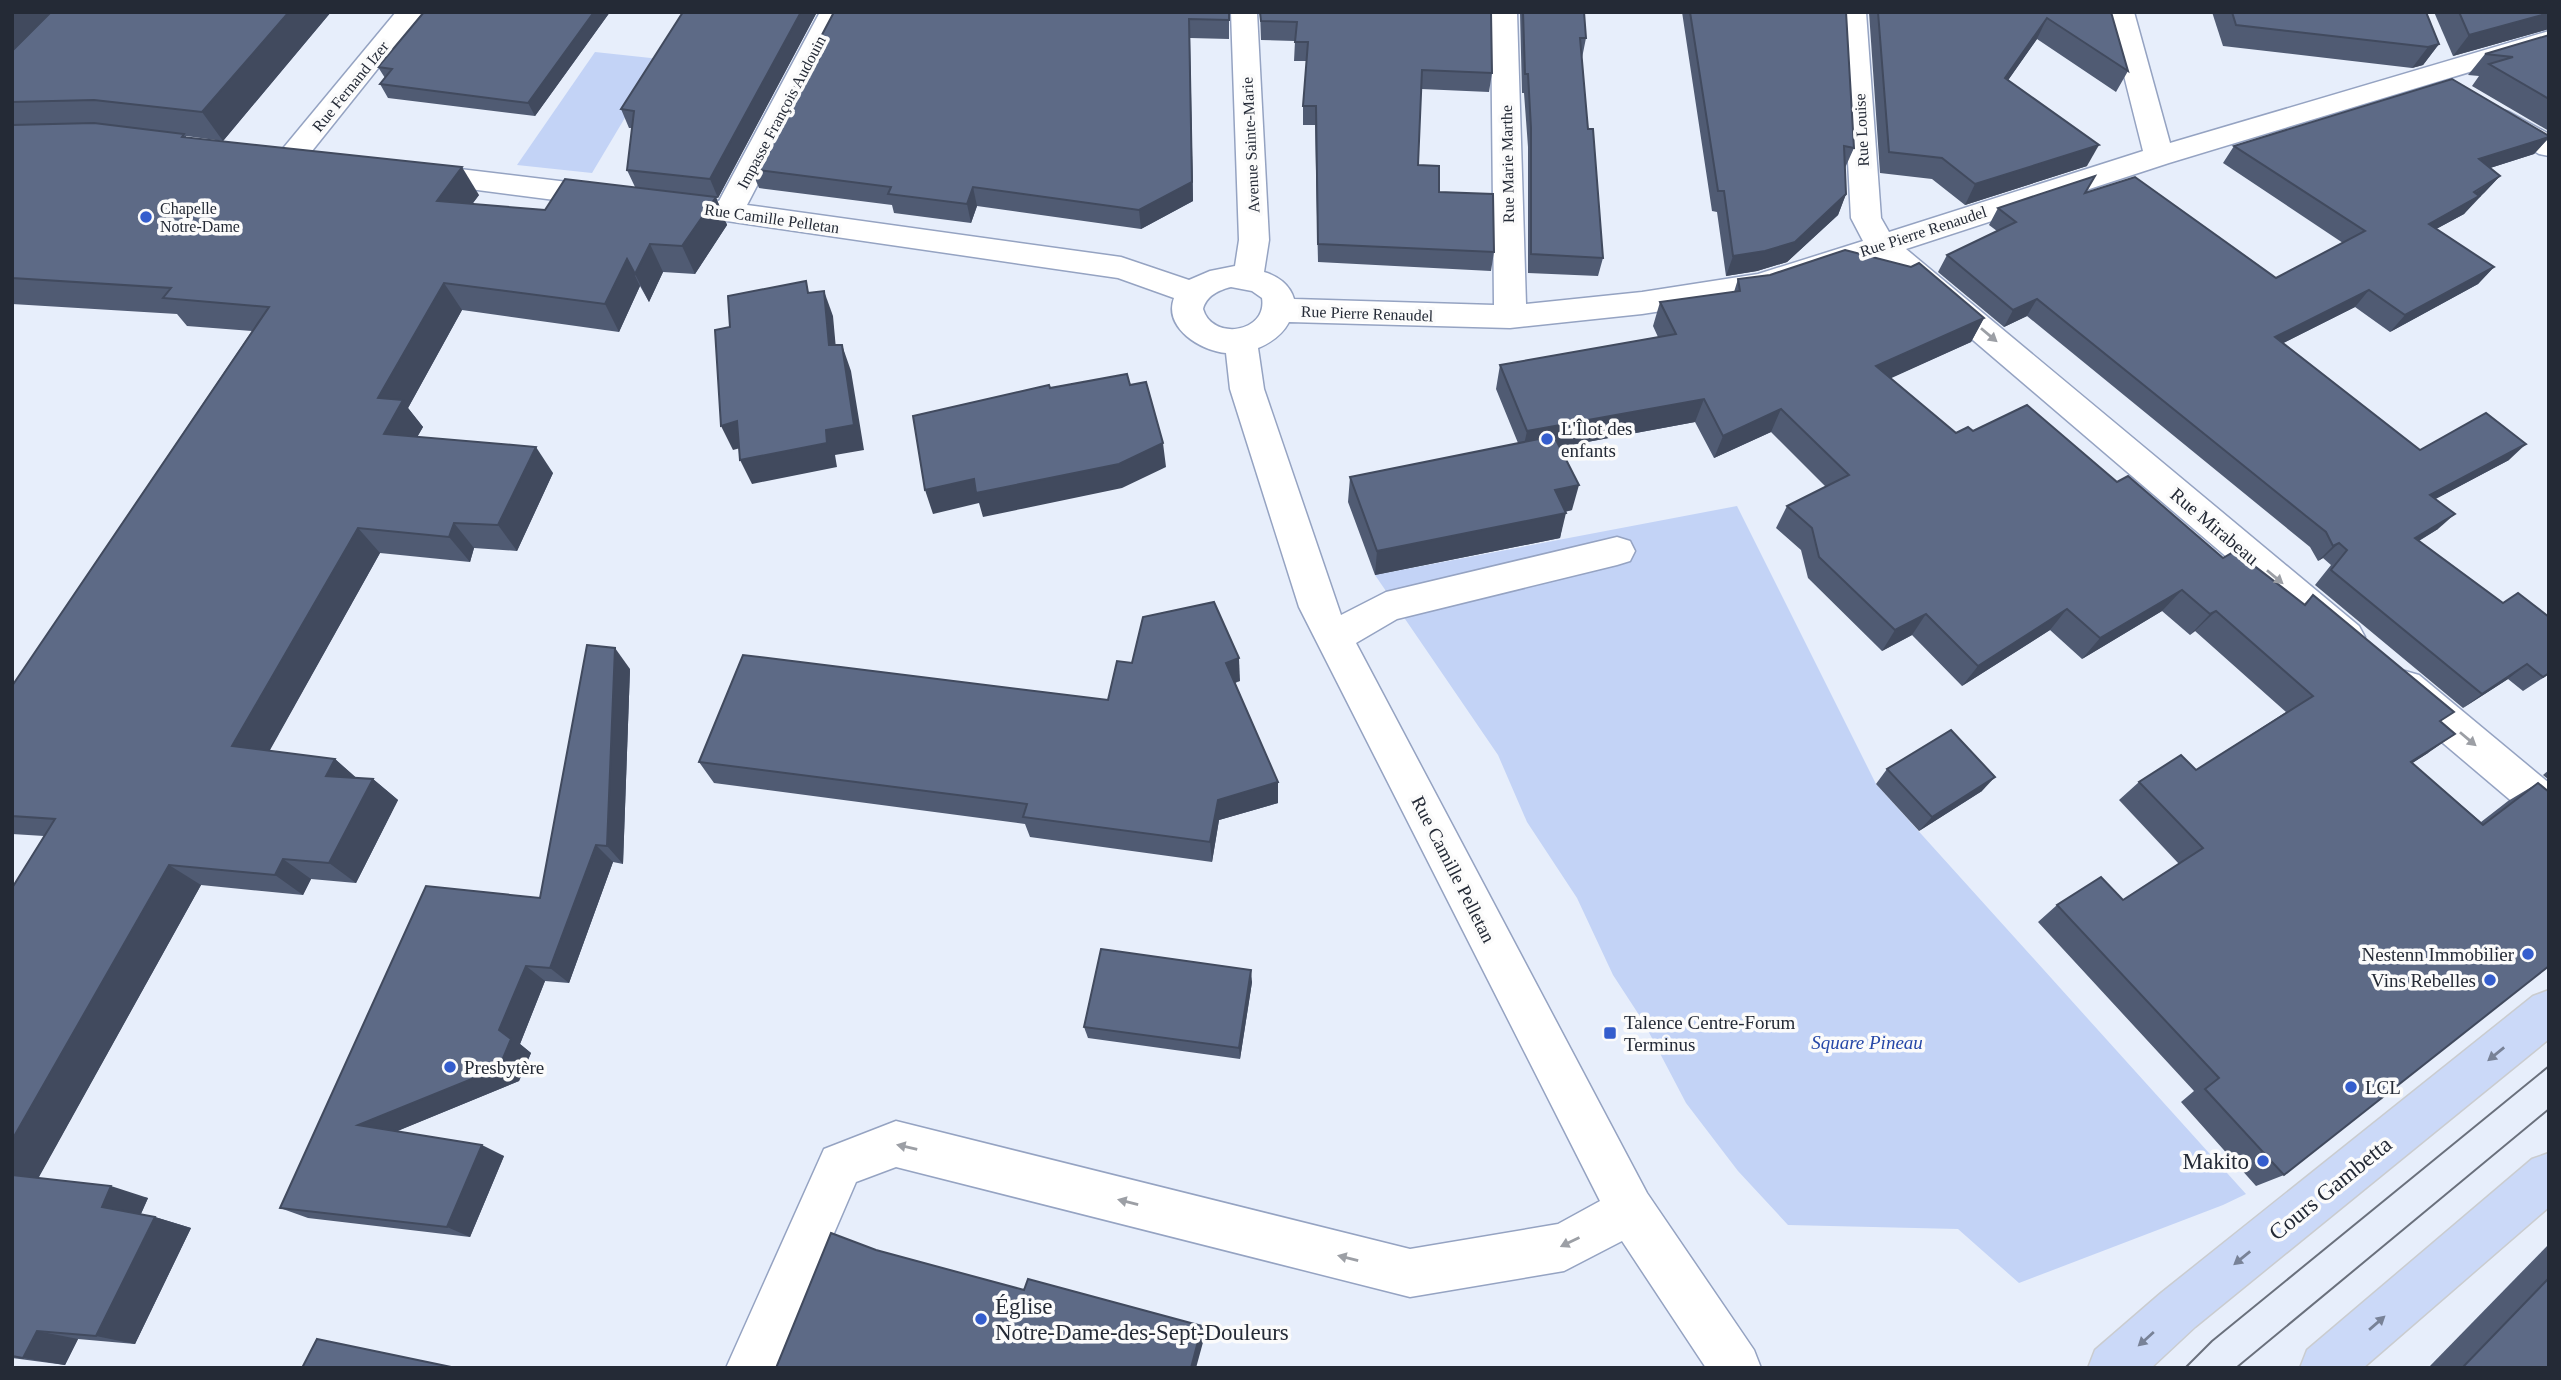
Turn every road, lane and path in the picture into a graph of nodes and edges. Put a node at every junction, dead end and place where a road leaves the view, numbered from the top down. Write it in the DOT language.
graph roads {
  1 [pos="410,12"];
  2 [pos="834,12"];
  3 [pos="1244,12"];
  4 [pos="1504,12"];
  5 [pos="1853,12"];
  6 [pos="2121,12"];
  7 [pos="2549,38"];
  8 [pos="2434,64"];
  9 [pos="2549,148"];
  10 [pos="2159,156"];
  11 [pos="326,163"];
  12 [pos="391,171"];
  13 [pos="728,212"];
  14 [pos="1880,244"];
  15 [pos="1246,277"];
  16 [pos="1193,293"];
  17 [pos="1280,310"];
  18 [pos="1510,317"];
  19 [pos="1241,340"];
  20 [pos="1617,551"];
  21 [pos="1334,637"];
  22 [pos="2549,808"];
  23 [pos="2549,1011"];
  24 [pos="2549,1175"];
  25 [pos="1630,1210"];
  26 [pos="751,1368"];
  27 [pos="1736,1368"];
  28 [pos="2113,1368"];
  29 [pos="2325,1368"];
  1 -- 11 [label="street, Rue Fernand Izer"];
  2 -- 13 [label="street, Impasse François Audouin"];
  3 -- 15 [label="street, Avenue Sainte-Marie"];
  4 -- 18 [label="street, Rue Marie Marthe"];
  5 -- 14 [label="street, Rue Louise"];
  6 -- 10 [label="street"];
  7 -- 8 [label="street, Rue Pierre Renaudel"];
  8 -- 9 [label="street"];
  8 -- 10 [label="street, Rue Pierre Renaudel"];
  10 -- 14 [label="street, Rue Pierre Renaudel"];
  12 -- 13 [label="street, Rue Camille Pelletan"];
  13 -- 16 [label="street, Rue Camille Pelletan"];
  14 -- 18 [label="street, Rue Pierre Renaudel"];
  14 -- 22 [label="street, Rue Mirabeau, one-way"];
  15 -- 16 [label="street"];
  15 -- 17 [label="street"];
  16 -- 19 [label="street"];
  17 -- 18 [label="street, Rue Pierre Renaudel"];
  17 -- 19 [label="street"];
  19 -- 21 [label="street, Rue Camille Pelletan"];
  20 -- 21 [label="street"];
  21 -- 25 [label="street, Rue Camille Pelletan"];
  23 -- 28 [label="main road, Cours Gambetta, one-way"];
  29 -- 24 [label="main road, one-way"];
  25 -- 26 [label="street, one-way"];
  25 -- 27 [label="street, Rue Camille Pelletan"];
}
